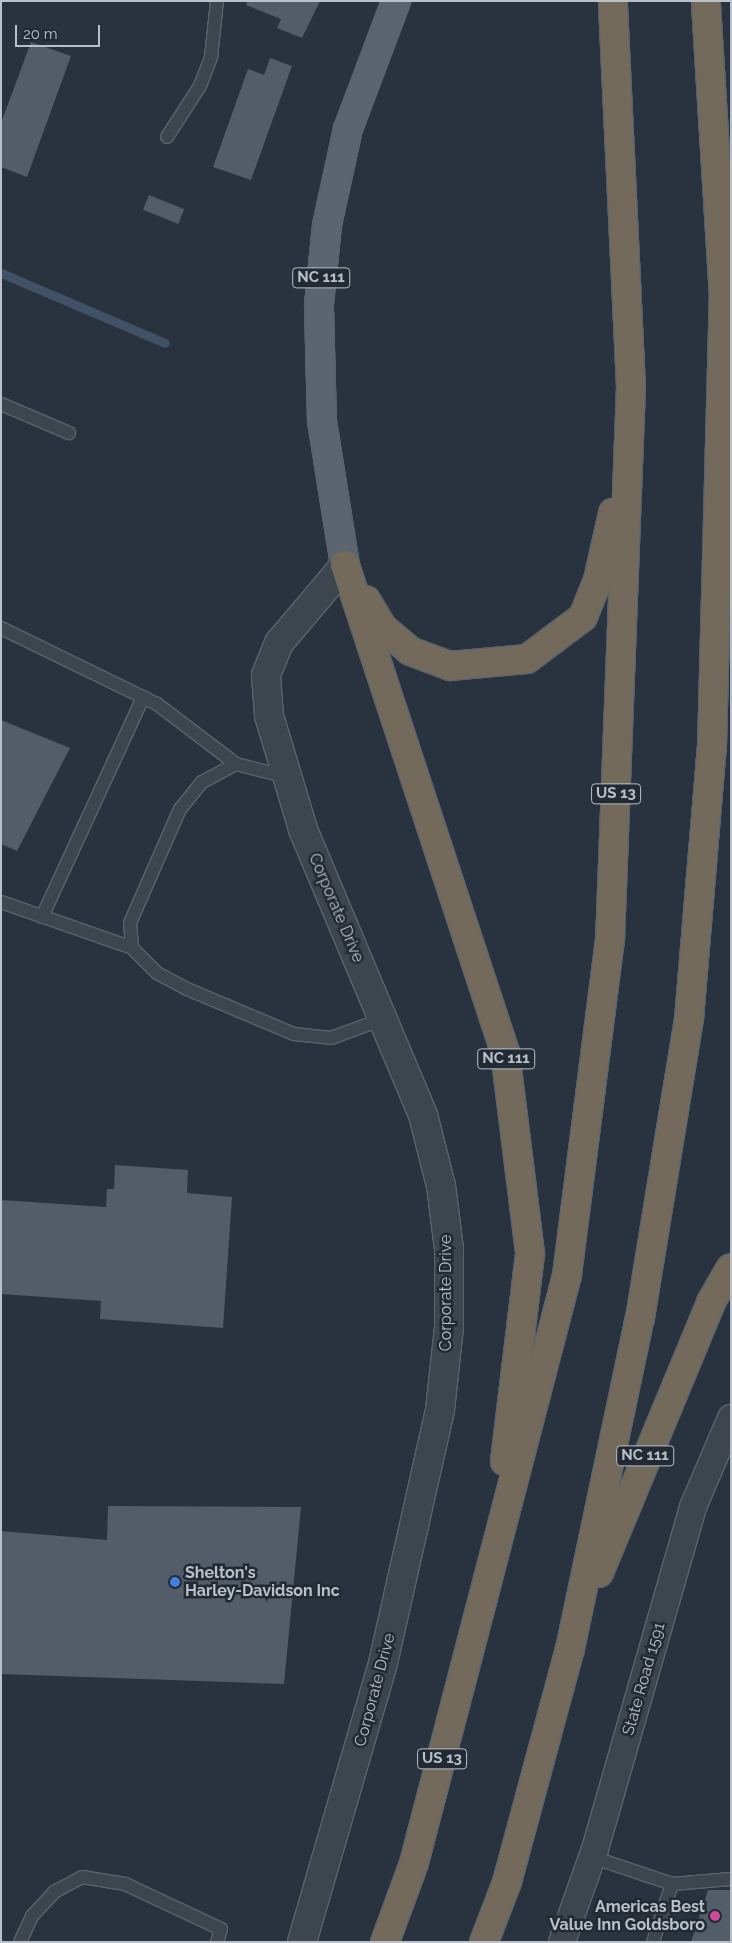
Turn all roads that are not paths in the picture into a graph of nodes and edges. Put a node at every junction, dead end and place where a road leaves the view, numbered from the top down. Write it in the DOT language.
graph roads {
  1 [pos="217,1"];
  2 [pos="396,1"];
  3 [pos="613,1"];
  4 [pos="706,1"];
  5 [pos="167,137"];
  6 [pos="724,298"];
  7 [pos="631,387"];
  8 [pos="731,393"];
  9 [pos="1,404"];
  10 [pos="69,432"];
  11 [pos="345,565"];
  12 [pos="1,628"];
  13 [pos="143,697"];
  14 [pos="236,764"];
  15 [pos="287,777"];
  16 [pos="1,902"];
  17 [pos="42,917"];
  18 [pos="132,948"];
  19 [pos="383,1019"];
  20 [pos="731,1268"];
  21 [pos="731,1418"];
  22 [pos="492,1574"];
  23 [pos="570,1649"];
  24 [pos="592,1857"];
  25 [pos="731,1879"];
  26 [pos="672,1884"];
  27 [pos="20,1942"];
  28 [pos="218,1942"];
  29 [pos="302,1942"];
  30 [pos="385,1942"];
  31 [pos="484,1942"];
  32 [pos="562,1942"];
  33 [pos="653,1942"];
  1 -- 5 [label="lane"];
  2 -- 11 [label="main road, NC 111"];
  3 -- 7 [label="highway, US 13"];
  4 -- 6 [label="highway"];
  6 -- 8 [label="highway"];
  6 -- 23 [label="highway"];
  7 -- 11 [label="highway"];
  7 -- 22 [label="highway, US 13"];
  9 -- 10 [label="lane"];
  11 -- 15 [label="street, Corporate Drive"];
  11 -- 22 [label="highway, NC 111"];
  12 -- 13 [label="lane"];
  13 -- 14 [label="lane"];
  13 -- 17 [label="lane"];
  14 -- 15 [label="lane"];
  14 -- 18 [label="lane"];
  15 -- 19 [label="street, Corporate Drive"];
  16 -- 17 [label="lane"];
  17 -- 18 [label="lane"];
  18 -- 19 [label="lane"];
  19 -- 29 [label="street, Corporate Drive"];
  20 -- 23 [label="highway, NC 111"];
  21 -- 24 [label="street, State Road 1591"];
  22 -- 30 [label="highway, US 13"];
  23 -- 31 [label="highway"];
  24 -- 26 [label="lane"];
  24 -- 32 [label="street, State Road 1591"];
  25 -- 26 [label="lane"];
  26 -- 33 [label="lane"];
  27 -- 28 [label="lane"];
}
